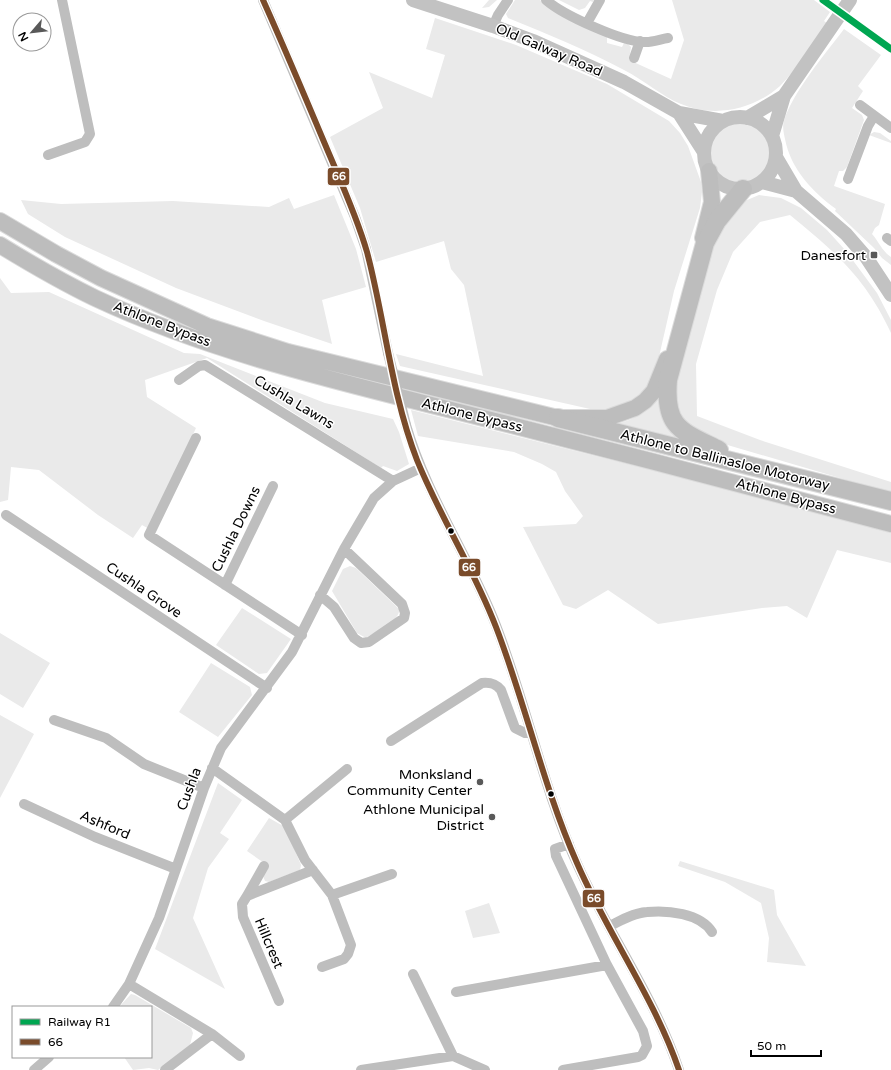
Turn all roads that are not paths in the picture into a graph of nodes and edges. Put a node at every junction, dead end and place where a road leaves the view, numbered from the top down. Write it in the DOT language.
graph roads {
  1 [pos="62,0"];
  2 [pos="263,0"];
  3 [pos="413,0"];
  4 [pos="508,0"];
  5 [pos="546,0"];
  6 [pos="600,0"];
  7 [pos="850,0"];
  8 [pos="587,24"];
  9 [pos="493,26"];
  10 [pos="668,38"];
  11 [pos="640,41"];
  12 [pos="634,58"];
  13 [pos="784,96"];
  14 [pos="860,105"];
  15 [pos="679,113"];
  16 [pos="874,116"];
  17 [pos="747,118"];
  18 [pos="723,121"];
  19 [pos="891,128"];
  20 [pos="772,136"];
  21 [pos="704,152"];
  22 [pos="48,155"];
  23 [pos="776,157"];
  24 [pos="709,171"];
  25 [pos="848,179"];
  26 [pos="762,182"];
  27 [pos="743,189"];
  28 [pos="796,191"];
  29 [pos="0,220"];
  30 [pos="0,246"];
  31 [pos="888,282"];
  32 [pos="891,295"];
  33 [pos="179,380"];
  34 [pos="558,418"];
  35 [pos="196,438"];
  36 [pos="743,463"];
  37 [pos="421,468"];
  38 [pos="393,481"];
  39 [pos="273,486"];
  40 [pos="891,501"];
  41 [pos="6,515"];
  42 [pos="891,524"];
  43 [pos="344,549"];
  44 [pos="225,585"];
  45 [pos="320,596"];
  46 [pos="302,635"];
  47 [pos="267,688"];
  48 [pos="54,720"];
  49 [pos="531,732"];
  50 [pos="391,740"];
  51 [pos="212,768"];
  52 [pos="347,769"];
  53 [pos="204,788"];
  54 [pos="24,804"];
  55 [pos="285,820"];
  56 [pos="569,844"];
  57 [pos="264,866"];
  58 [pos="176,869"];
  59 [pos="313,870"];
  60 [pos="392,874"];
  61 [pos="332,895"];
  62 [pos="247,896"];
  63 [pos="610,926"];
  64 [pos="712,932"];
  65 [pos="607,965"];
  66 [pos="322,967"];
  67 [pos="412,974"];
  68 [pos="129,984"];
  69 [pos="456,992"];
  70 [pos="279,1001"];
  71 [pos="114,1006"];
  72 [pos="212,1034"];
  73 [pos="240,1056"];
  74 [pos="453,1056"];
  75 [pos="48,1058"];
  76 [pos="34,1070"];
  77 [pos="165,1070"];
  78 [pos="361,1070"];
  79 [pos="485,1070"];
  80 [pos="563,1070"];
  81 [pos="679,1070"];
  1 -- 22 [label="street"];
  2 -- 37 [label="street, bridge"];
  3 -- 9 [label="main road, Old Galway Road"];
  4 -- 9 [label="street"];
  5 -- 8 [label="street"];
  6 -- 8 [label="street"];
  7 -- 13 [label="main road"];
  8 -- 11 [label="street"];
  9 -- 15 [label="main road, Old Galway Road"];
  10 -- 11 [label="street"];
  11 -- 12 [label="street"];
  13 -- 17 [label="main road"];
  13 -- 20 [label="main road"];
  14 -- 16 [label="street"];
  15 -- 18 [label="main road"];
  15 -- 21 [label="main road"];
  16 -- 19 [label="street"];
  16 -- 25 [label="street"];
  17 -- 18 [label="main road"];
  17 -- 20 [label="main road"];
  18 -- 21 [label="main road"];
  20 -- 23 [label="main road"];
  21 -- 24 [label="main road"];
  23 -- 26 [label="main road"];
  23 -- 28 [label="main road"];
  24 -- 27 [label="main road"];
  24 -- 34 [label="highway, Athlone Bypass"];
  26 -- 27 [label="main road"];
  26 -- 28 [label="main road"];
  27 -- 36 [label="highway"];
  28 -- 31 [label="main road"];
  29 -- 34 [label="highway, Athlone Bypass"];
  30 -- 42 [label="highway, Athlone Bypass"];
  31 -- 32 [label="main road"];
  33 -- 38 [label="street, Cushla Lawns"];
  34 -- 36 [label="highway, Athlone to Ballinasloe Motorway"];
  35 -- 44 [label="street, Cushla Downs"];
  36 -- 40 [label="highway, Athlone to Ballinasloe Motorway"];
  37 -- 38 [label="street, Cushla"];
  37 -- 49 [label="street"];
  38 -- 43 [label="street, Cushla"];
  39 -- 44 [label="street, Cushla Downs"];
  41 -- 47 [label="street, Cushla Grove"];
  43 -- 45 [label="street, Cushla"];
  43 -- 45 [label="street"];
  44 -- 46 [label="street, Cushla Downs"];
  45 -- 46 [label="street, Cushla"];
  46 -- 47 [label="street, Cushla"];
  47 -- 51 [label="street, Cushla"];
  48 -- 53 [label="street"];
  49 -- 50 [label="street"];
  49 -- 56 [label="street"];
  51 -- 53 [label="street, Cushla"];
  51 -- 55 [label="street"];
  52 -- 55 [label="street"];
  53 -- 58 [label="street, Cushla"];
  54 -- 58 [label="street, Ashford"];
  55 -- 59 [label="street"];
  56 -- 63 [label="street"];
  56 -- 65 [label="street"];
  57 -- 62 [label="street, Hillcrest"];
  58 -- 68 [label="street, Cushla"];
  59 -- 61 [label="street"];
  59 -- 62 [label="street"];
  60 -- 61 [label="street"];
  61 -- 66 [label="street"];
  62 -- 70 [label="street, Hillcrest"];
  63 -- 64 [label="street"];
  63 -- 81 [label="street"];
  65 -- 69 [label="street"];
  65 -- 80 [label="street"];
  67 -- 74 [label="street"];
  68 -- 71 [label="street, Cushla"];
  68 -- 72 [label="street"];
  72 -- 73 [label="street"];
  72 -- 77 [label="street"];
  74 -- 78 [label="street"];
  74 -- 79 [label="street"];
  75 -- 76 [label="street"];
}
